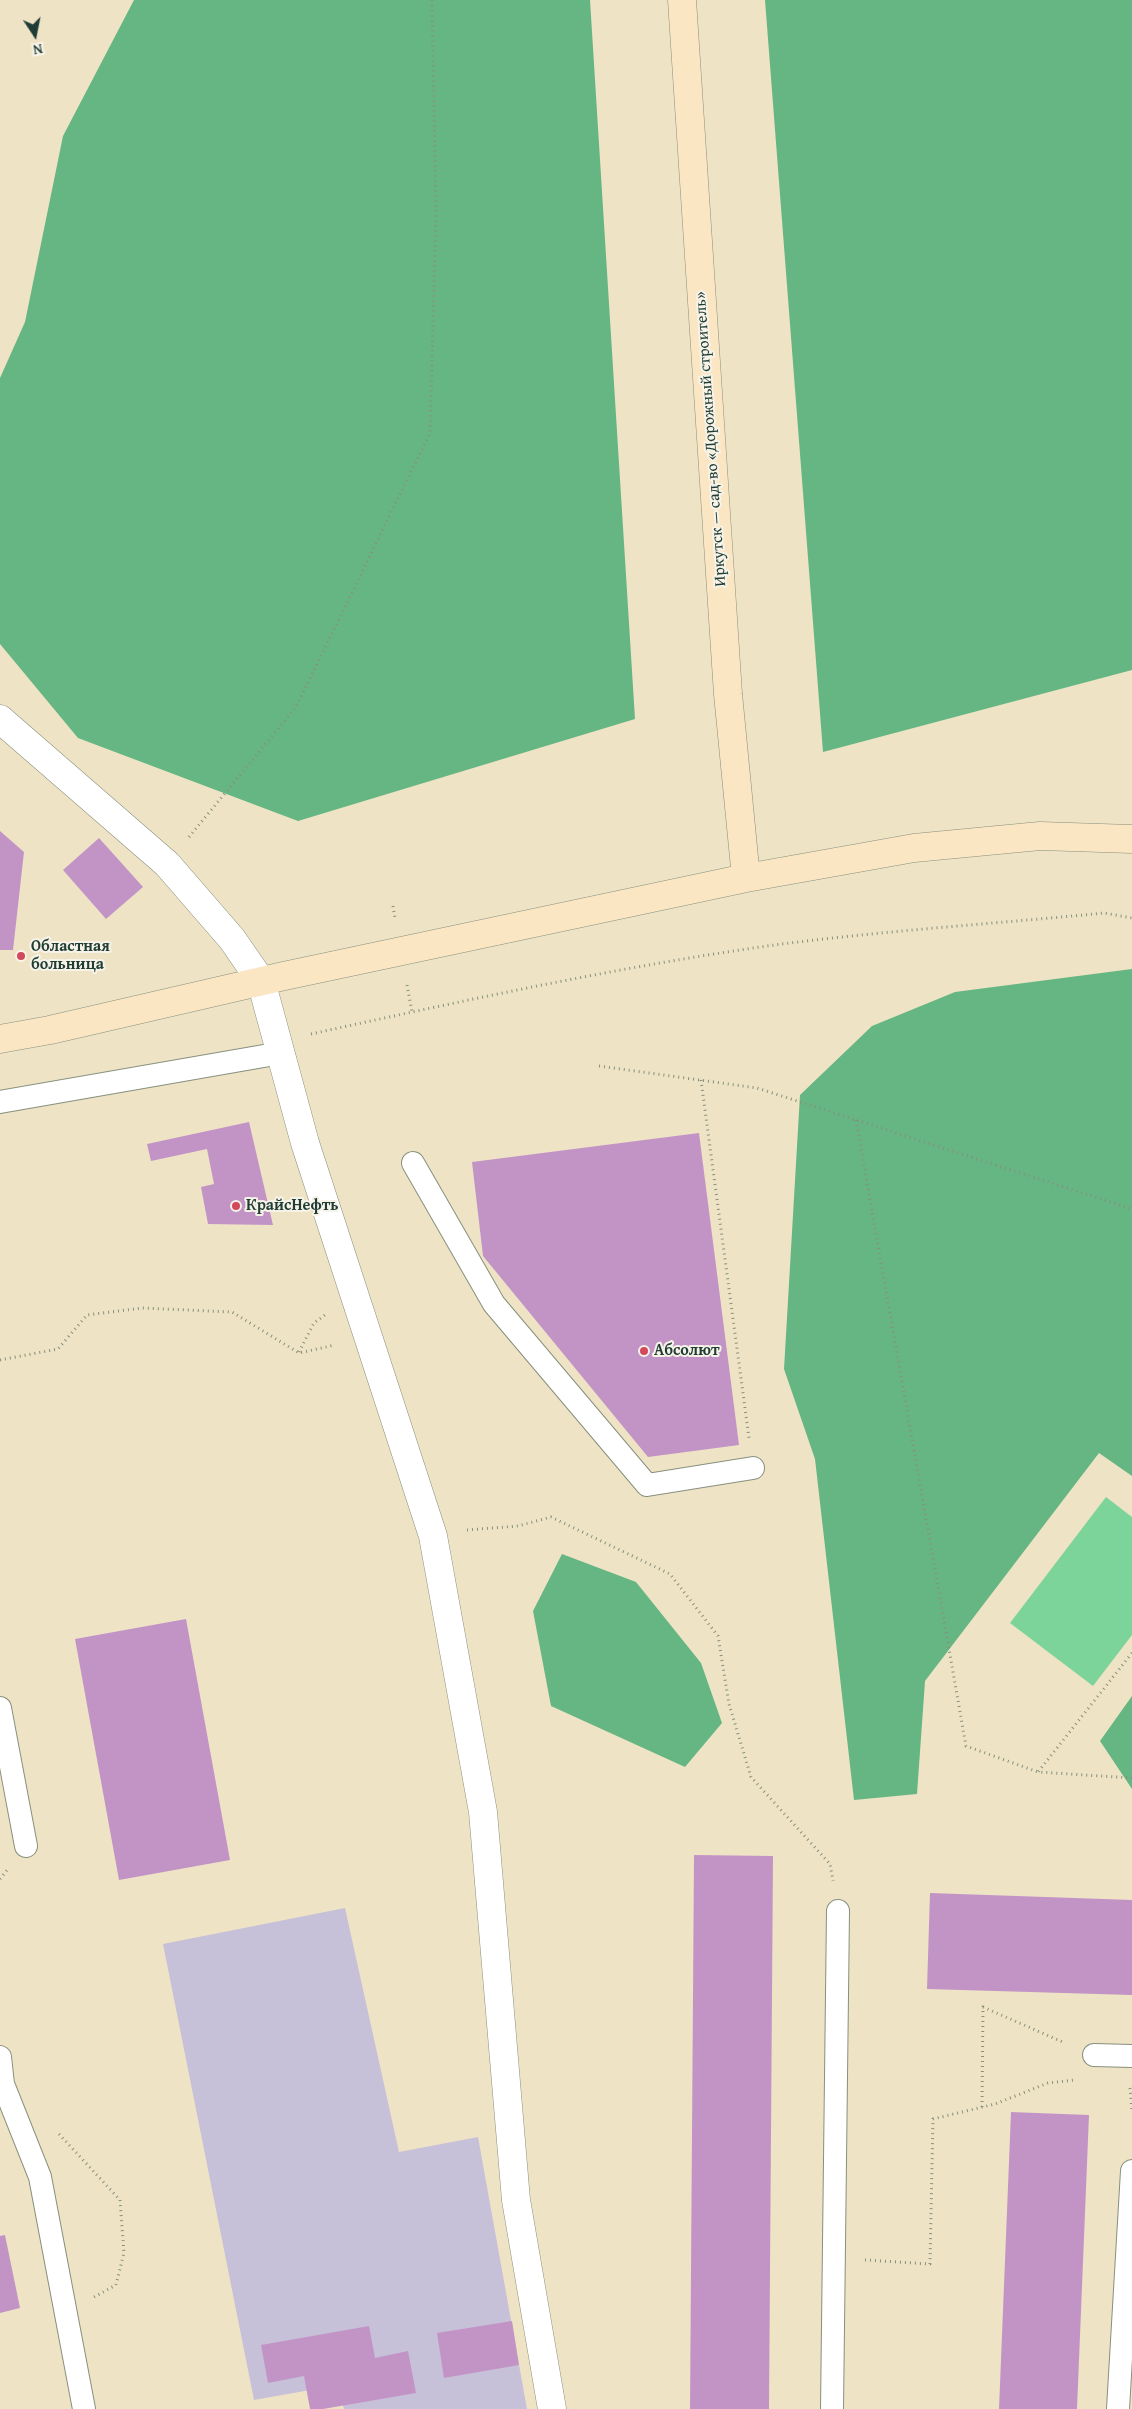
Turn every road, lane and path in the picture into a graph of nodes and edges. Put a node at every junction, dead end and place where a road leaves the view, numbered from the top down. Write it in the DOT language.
graph roads {
  1 [pos="432,0"];
  2 [pos="682,0"];
  3 [pos="0,719"];
  4 [pos="1132,839"];
  5 [pos="167,864"];
  6 [pos="746,878"];
  7 [pos="1132,918"];
  8 [pos="261,981"];
  9 [pos="310,1034"];
  10 [pos="0,1039"];
  11 [pos="281,1053"];
  12 [pos="599,1066"];
  13 [pos="701,1080"];
  14 [pos="0,1102"];
  15 [pos="856,1120"];
  16 [pos="413,1163"];
  17 [pos="1132,1209"];
  18 [pos="362,1317"];
  19 [pos="299,1353"];
  20 [pos="0,1360"];
  21 [pos="753,1468"];
  22 [pos="462,1530"];
  23 [pos="1132,1654"];
  24 [pos="0,1708"];
  25 [pos="1038,1772"];
  26 [pos="1132,1778"];
  27 [pos="26,1846"];
  28 [pos="838,1911"];
  29 [pos="1094,2055"];
  30 [pos="1132,2056"];
  31 [pos="0,2057"];
  32 [pos="1084,2080"];
  33 [pos="1129,2084"];
  34 [pos="982,2107"];
  35 [pos="12,2108"];
  36 [pos="1132,2110"];
  37 [pos="1132,2171"];
  38 [pos="834,2257"];
  39 [pos="65,2312"];
  40 [pos="84,2409"];
  41 [pos="552,2409"];
  42 [pos="832,2409"];
  43 [pos="1118,2409"];
  1 -- 5 [label="path"];
  2 -- 6 [label="main road, Иркутск — сад-во «Дорожный строитель»"];
  3 -- 5 [label="street"];
  4 -- 6 [label="main road"];
  5 -- 8 [label="street"];
  6 -- 8 [label="main road"];
  7 -- 9 [label="path"];
  8 -- 10 [label="main road"];
  8 -- 11 [label="street"];
  11 -- 14 [label="lane"];
  11 -- 18 [label="street"];
  12 -- 13 [label="path"];
  13 -- 15 [label="path"];
  13 -- 21 [label="path"];
  15 -- 17 [label="path"];
  15 -- 25 [label="path"];
  16 -- 21 [label="lane"];
  18 -- 19 [label="path"];
  18 -- 19 [label="path"];
  18 -- 41 [label="street"];
  19 -- 20 [label="path"];
  22 -- 28 [label="path"];
  23 -- 25 [label="path"];
  24 -- 27 [label="lane"];
  25 -- 26 [label="path"];
  28 -- 38 [label="lane"];
  29 -- 30 [label="lane"];
  29 -- 34 [label="path"];
  31 -- 35 [label="lane"];
  32 -- 34 [label="path"];
  33 -- 36 [label="path"];
  34 -- 38 [label="path"];
  35 -- 39 [label="lane"];
  35 -- 39 [label="path"];
  37 -- 43 [label="lane"];
  38 -- 42 [label="lane"];
  39 -- 40 [label="lane"];
}
